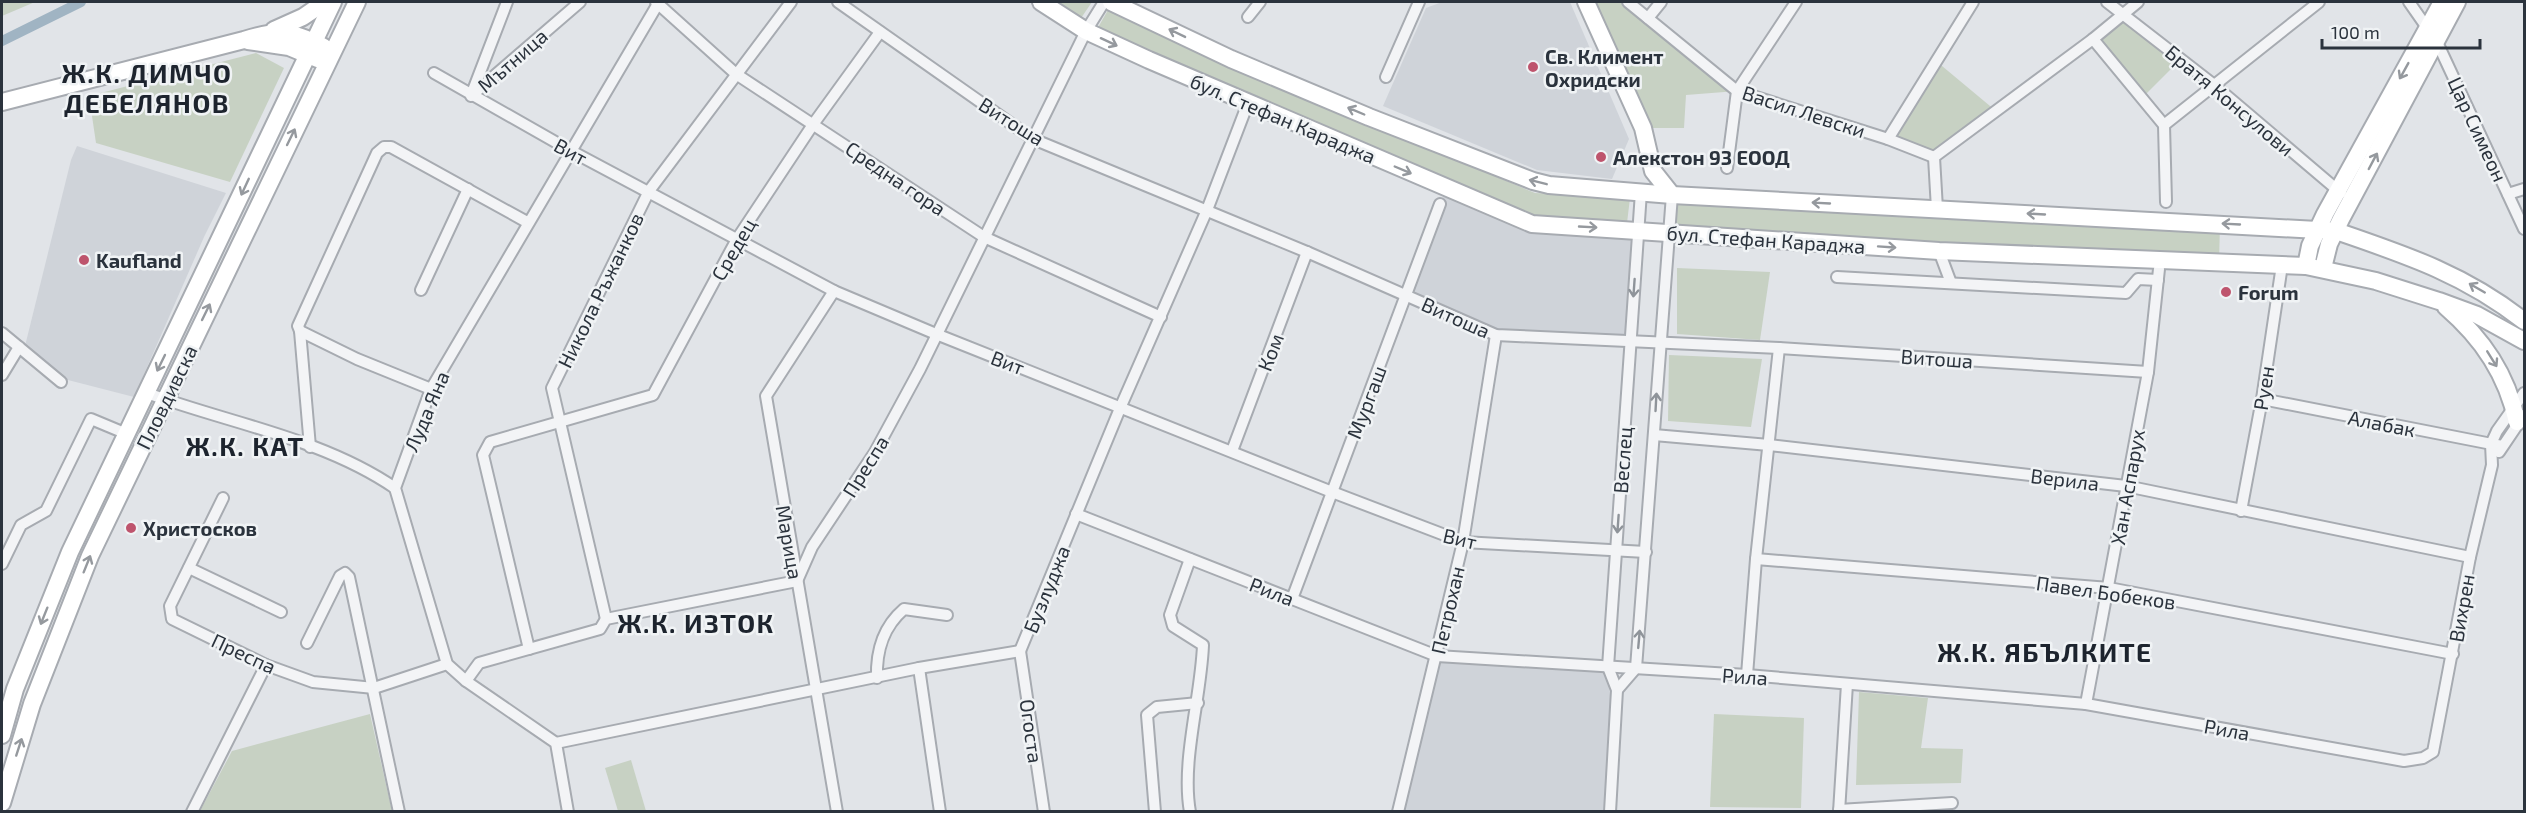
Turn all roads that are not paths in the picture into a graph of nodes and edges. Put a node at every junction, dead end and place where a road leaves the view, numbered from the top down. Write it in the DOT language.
graph roads {
  1 [pos="326,2"];
  2 [pos="333,2"];
  3 [pos="357,2"];
  4 [pos="507,2"];
  5 [pos="580,2"];
  6 [pos="657,2"];
  7 [pos="791,2"];
  8 [pos="838,2"];
  9 [pos="1041,2"];
  10 [pos="1104,2"];
  11 [pos="1111,2"];
  12 [pos="1260,2"];
  13 [pos="1419,2"];
  14 [pos="1586,2"];
  15 [pos="1629,2"];
  16 [pos="1661,2"];
  17 [pos="1796,2"];
  18 [pos="1973,2"];
  19 [pos="2107,2"];
  20 [pos="2138,2"];
  21 [pos="2319,2"];
  22 [pos="2409,2"];
  23 [pos="2442,2"];
  24 [pos="2457,2"];
  25 [pos="2123,14"];
  26 [pos="1248,17"];
  27 [pos="1648,18"];
  28 [pos="272,31"];
  29 [pos="1086,31"];
  30 [pos="880,32"];
  31 [pos="2433,35"];
  32 [pos="2093,39"];
  33 [pos="244,40"];
  34 [pos="311,48"];
  35 [pos="329,57"];
  36 [pos="435,73"];
  37 [pos="736,74"];
  38 [pos="1386,77"];
  39 [pos="2214,85"];
  40 [pos="1737,91"];
  41 [pos="471,96"];
  42 [pos="2,102"];
  43 [pos="1248,103"];
  44 [pos="814,123"];
  45 [pos="2164,125"];
  46 [pos="1033,139"];
  47 [pos="1888,139"];
  48 [pos="573,152"];
  49 [pos="1934,157"];
  50 [pos="1727,168"];
  51 [pos="1653,171"];
  52 [pos="468,189"];
  53 [pos="2524,189"];
  54 [pos="649,191"];
  55 [pos="1641,192"];
  56 [pos="2508,194"];
  57 [pos="1672,195"];
  58 [pos="2345,195"];
  59 [pos="2166,202"];
  60 [pos="1440,204"];
  61 [pos="1937,209"];
  62 [pos="1207,210"];
  63 [pos="527,222"];
  64 [pos="1638,229"];
  65 [pos="2318,229"];
  66 [pos="2524,229"];
  67 [pos="2336,231"];
  68 [pos="1669,232"];
  69 [pos="984,237"];
  70 [pos="737,239"];
  71 [pos="1939,251"];
  72 [pos="1307,252"];
  73 [pos="2282,265"];
  74 [pos="2315,267"];
  75 [pos="1837,277"];
  76 [pos="1951,283"];
  77 [pos="421,290"];
  78 [pos="834,291"];
  79 [pos="1407,295"];
  80 [pos="2439,301"];
  81 [pos="1161,316"];
  82 [pos="2524,321"];
  83 [pos="300,331"];
  84 [pos="2,333"];
  85 [pos="936,334"];
  86 [pos="1496,335"];
  87 [pos="1630,341"];
  88 [pos="1659,341"];
  89 [pos="2524,341"];
  90 [pos="19,348"];
  91 [pos="1779,348"];
  92 [pos="2148,372"];
  93 [pos="2,375"];
  94 [pos="61,382"];
  95 [pos="431,389"];
  96 [pos="147,393"];
  97 [pos="2262,399"];
  98 [pos="164,400"];
  99 [pos="1121,406"];
  100 [pos="2520,409"];
  101 [pos="559,420"];
  102 [pos="127,434"];
  103 [pos="1654,435"];
  104 [pos="1769,445"];
  105 [pos="2497,445"];
  106 [pos="310,447"];
  107 [pos="1232,451"];
  108 [pos="2126,486"];
  109 [pos="394,488"];
  110 [pos="1332,492"];
  111 [pos="223,498"];
  112 [pos="2241,511"];
  113 [pos="1076,514"];
  114 [pos="1462,542"];
  115 [pos="1616,551"];
  116 [pos="1646,552"];
  117 [pos="2470,557"];
  118 [pos="1190,559"];
  119 [pos="1756,559"];
  120 [pos="2,564"];
  121 [pos="189,568"];
  122 [pos="797,581"];
  123 [pos="2109,588"];
  124 [pos="1292,599"];
  125 [pos="281,612"];
  126 [pos="947,615"];
  127 [pos="606,620"];
  128 [pos="307,643"];
  129 [pos="529,649"];
  130 [pos="1020,651"];
  131 [pos="2453,654"];
  132 [pos="1437,656"];
  133 [pos="447,664"];
  134 [pos="266,665"];
  135 [pos="1608,667"];
  136 [pos="919,668"];
  137 [pos="1636,668"];
  138 [pos="1747,675"];
  139 [pos="877,678"];
  140 [pos="466,681"];
  141 [pos="1847,684"];
  142 [pos="374,688"];
  143 [pos="1617,690"];
  144 [pos="818,691"];
  145 [pos="1198,704"];
  146 [pos="2086,704"];
  147 [pos="2,735"];
  148 [pos="556,743"];
  149 [pos="2433,752"];
  150 [pos="3,792"];
  151 [pos="1952,803"];
  152 [pos="193,810"];
  153 [pos="401,811"];
  154 [pos="1839,811"];
  155 [pos="568,812"];
  156 [pos="837,812"];
  157 [pos="940,812"];
  158 [pos="1044,812"];
  159 [pos="1155,812"];
  160 [pos="1190,812"];
  161 [pos="1398,812"];
  162 [pos="1610,812"];
  1 -- 28 [label="street"];
  2 -- 34 [label="street, Пловдивска"];
  3 -- 35 [label="street, Пловдивска"];
  4 -- 41 [label="street"];
  5 -- 41 [label="street, Мътница"];
  6 -- 37 [label="street, Средна гора"];
  6 -- 48 [label="street, Луда Яна"];
  7 -- 37 [label="street, Никола Ръжанков"];
  8 -- 30 [label="street, Витоша"];
  9 -- 29 [label="street, бул. Стефан Караджа"];
  10 -- 29 [label="street, Преспа"];
  55 -- 11 [label="street, бул. Стефан Караджа, one-way"];
  12 -- 26 [label="street"];
  13 -- 38 [label="street"];
  14 -- 51 [label="street"];
  15 -- 27 [label="street, Васил Левски"];
  16 -- 27 [label="street"];
  17 -- 40 [label="street"];
  18 -- 47 [label="street"];
  19 -- 25 [label="street, Братя Консулови"];
  20 -- 25 [label="street"];
  21 -- 39 [label="street"];
  22 -- 31 [label="street, Цар Симеон"];
  23 -- 31 [label="street"];
  24 -- 31 [label="street"];
  25 -- 32 [label="street"];
  25 -- 39 [label="street, Братя Консулови"];
  27 -- 40 [label="street, Васил Левски"];
  28 -- 33 [label="street"];
  28 -- 34 [label="street"];
  29 -- 43 [label="street, бул. Стефан Караджа, one-way"];
  29 -- 46 [label="street, Преспа"];
  30 -- 44 [label="street, Средец"];
  30 -- 46 [label="street, Витоша"];
  31 -- 56 [label="street, Цар Симеон"];
  31 -- 58 [label="street"];
  32 -- 45 [label="street"];
  32 -- 49 [label="street"];
  33 -- 34 [label="street"];
  33 -- 42 [label="street"];
  34 -- 35 [label="street"];
  34 -- 96 [label="street, Пловдивска, one-way"];
  98 -- 35 [label="street, Пловдивска, one-way"];
  36 -- 41 [label="street, Вит"];
  37 -- 44 [label="street, Средна гора"];
  37 -- 54 [label="street, Никола Ръжанков"];
  39 -- 45 [label="street"];
  39 -- 58 [label="street, Братя Консулови"];
  40 -- 47 [label="street, Васил Левски"];
  40 -- 50 [label="street"];
  41 -- 48 [label="street, Вит"];
  43 -- 62 [label="street, Бузлуджа"];
  43 -- 64 [label="street, бул. Стефан Караджа, one-way"];
  44 -- 69 [label="street, Средна гора"];
  44 -- 70 [label="street, Средец"];
  45 -- 59 [label="street"];
  46 -- 62 [label="street, Витоша"];
  46 -- 69 [label="street, Преспа"];
  47 -- 49 [label="street, Васил Левски"];
  48 -- 54 [label="street, Вит"];
  48 -- 63 [label="street, Луда Яна"];
  49 -- 61 [label="street"];
  51 -- 55 [label="street"];
  51 -- 57 [label="street"];
  52 -- 63 [label="street"];
  52 -- 77 [label="street"];
  52 -- 83 [label="street"];
  53 -- 56 [label="street"];
  54 -- 70 [label="street, Вит"];
  54 -- 101 [label="street, Никола Ръжанков"];
  55 -- 57 [label="street, бул. Стефан Караджа"];
  55 -- 64 [label="street, Веслец"];
  56 -- 66 [label="street, Цар Симеон"];
  61 -- 57 [label="street, бул. Стефан Караджа, one-way"];
  57 -- 68 [label="street, Веслец"];
  58 -- 65 [label="street"];
  58 -- 67 [label="street"];
  60 -- 79 [label="street, Мургаш"];
  65 -- 61 [label="street, бул. Стефан Караджа, one-way"];
  62 -- 72 [label="street, Витоша"];
  62 -- 81 [label="street, Бузлуджа"];
  63 -- 95 [label="street, Луда Яна"];
  64 -- 68 [label="street, бул. Стефан Караджа"];
  64 -- 87 [label="street, Веслец, one-way"];
  65 -- 67 [label="street, бул. Стефан Караджа"];
  65 -- 74 [label="street"];
  67 -- 74 [label="street"];
  82 -- 67 [label="street, бул. Стефан Караджа, one-way"];
  68 -- 71 [label="street, бул. Стефан Караджа, one-way"];
  68 -- 88 [label="street, Веслец"];
  69 -- 81 [label="street, Средна гора"];
  69 -- 85 [label="street, Преспа"];
  70 -- 78 [label="street, Вит"];
  70 -- 101 [label="street, Средец"];
  71 -- 73 [label="street, бул. Стефан Караджа"];
  71 -- 76 [label="street"];
  72 -- 79 [label="street, Витоша"];
  72 -- 107 [label="street, Ком"];
  73 -- 74 [label="street, бул. Стефан Караджа"];
  73 -- 97 [label="street, Руен"];
  74 -- 80 [label="street, бул. Стефан Караджа"];
  75 -- 76 [label="street"];
  76 -- 92 [label="street, Хан Аспарух"];
  78 -- 85 [label="street, Вит"];
  78 -- 122 [label="street, Марица"];
  79 -- 86 [label="street, Витоша"];
  79 -- 110 [label="street, Мургаш"];
  80 -- 89 [label="street, бул. Стефан Караджа"];
  80 -- 100 [label="street, one-way"];
  81 -- 99 [label="street, Бузлуджа"];
  83 -- 95 [label="street"];
  83 -- 106 [label="street"];
  84 -- 90 [label="street"];
  85 -- 99 [label="street, Вит"];
  85 -- 122 [label="street, Преспа"];
  86 -- 87 [label="street, Витоша"];
  86 -- 114 [label="street, Петрохан"];
  87 -- 88 [label="street, Витоша"];
  87 -- 115 [label="street, Веслец, one-way"];
  88 -- 91 [label="street, Витоша"];
  103 -- 88 [label="street, Веслец, one-way"];
  90 -- 93 [label="street"];
  90 -- 94 [label="street"];
  91 -- 92 [label="street, Витоша"];
  91 -- 104 [label="street"];
  92 -- 108 [label="street, Хан Аспарух"];
  95 -- 109 [label="street, Луда Яна"];
  96 -- 98 [label="street"];
  96 -- 102 [label="street, Пловдивска"];
  97 -- 105 [label="street, Алабак"];
  97 -- 112 [label="street, Руен"];
  98 -- 106 [label="street"];
  150 -- 98 [label="street, Пловдивска, one-way"];
  99 -- 107 [label="street, Вит"];
  99 -- 113 [label="street, Бузлуджа"];
  100 -- 105 [label="street"];
  100 -- 105 [label="street"];
  101 -- 127 [label="street, Никола Ръжанков"];
  101 -- 129 [label="street, Средец"];
  102 -- 120 [label="street"];
  102 -- 147 [label="street, Пловдивска, one-way"];
  103 -- 104 [label="street, Верила"];
  103 -- 116 [label="street, Веслец"];
  104 -- 108 [label="street, Верила"];
  104 -- 119 [label="street"];
  105 -- 117 [label="street, Вихрен"];
  106 -- 109 [label="street"];
  107 -- 110 [label="street, Вит"];
  108 -- 112 [label="street, Верила"];
  108 -- 123 [label="street, Хан Аспарух"];
  109 -- 133 [label="street"];
  110 -- 114 [label="street, Вит"];
  110 -- 124 [label="street, Мургаш"];
  111 -- 121 [label="street, Преспа"];
  112 -- 117 [label="street, Верила"];
  113 -- 118 [label="street, Рила"];
  113 -- 130 [label="street, Бузлуджа"];
  114 -- 115 [label="street, Вит"];
  114 -- 132 [label="street, Петрохан"];
  115 -- 116 [label="street, Вит"];
  115 -- 135 [label="street, Веслец"];
  137 -- 116 [label="street, Веслец, one-way"];
  117 -- 131 [label="street, Вихрен"];
  118 -- 124 [label="street, Рила"];
  118 -- 145 [label="street"];
  119 -- 123 [label="street, Павел Бобеков"];
  119 -- 138 [label="street"];
  121 -- 125 [label="street"];
  121 -- 134 [label="street, Преспа"];
  122 -- 127 [label="street"];
  122 -- 144 [label="street, Марица"];
  123 -- 131 [label="street, Павел Бобеков"];
  123 -- 146 [label="street, Хан Аспарух"];
  124 -- 132 [label="street, Рила"];
  126 -- 139 [label="street"];
  127 -- 129 [label="street"];
  128 -- 142 [label="street"];
  129 -- 140 [label="street"];
  130 -- 136 [label="street, Бузлуджа"];
  130 -- 158 [label="street, Огоста"];
  131 -- 149 [label="street, Вихрен"];
  132 -- 135 [label="street, Рила"];
  132 -- 161 [label="street, Петрохан"];
  133 -- 140 [label="street"];
  133 -- 142 [label="street, Преспа"];
  134 -- 142 [label="street, Преспа"];
  134 -- 152 [label="street"];
  135 -- 137 [label="street, Рила"];
  135 -- 143 [label="street, Веслец"];
  136 -- 139 [label="street, Бузлуджа"];
  136 -- 157 [label="street"];
  137 -- 138 [label="street, Рила"];
  137 -- 143 [label="street"];
  138 -- 141 [label="street, Рила"];
  139 -- 144 [label="street, Бузлуджа"];
  140 -- 148 [label="street"];
  141 -- 146 [label="street, Рила"];
  141 -- 154 [label="street"];
  142 -- 153 [label="street"];
  143 -- 162 [label="street, Веслец"];
  144 -- 148 [label="street, Бузлуджа"];
  144 -- 156 [label="street, Марица"];
  145 -- 159 [label="street"];
  145 -- 160 [label="street"];
  146 -- 149 [label="street, Рила"];
  148 -- 155 [label="street"];
  151 -- 154 [label="street"];
}
